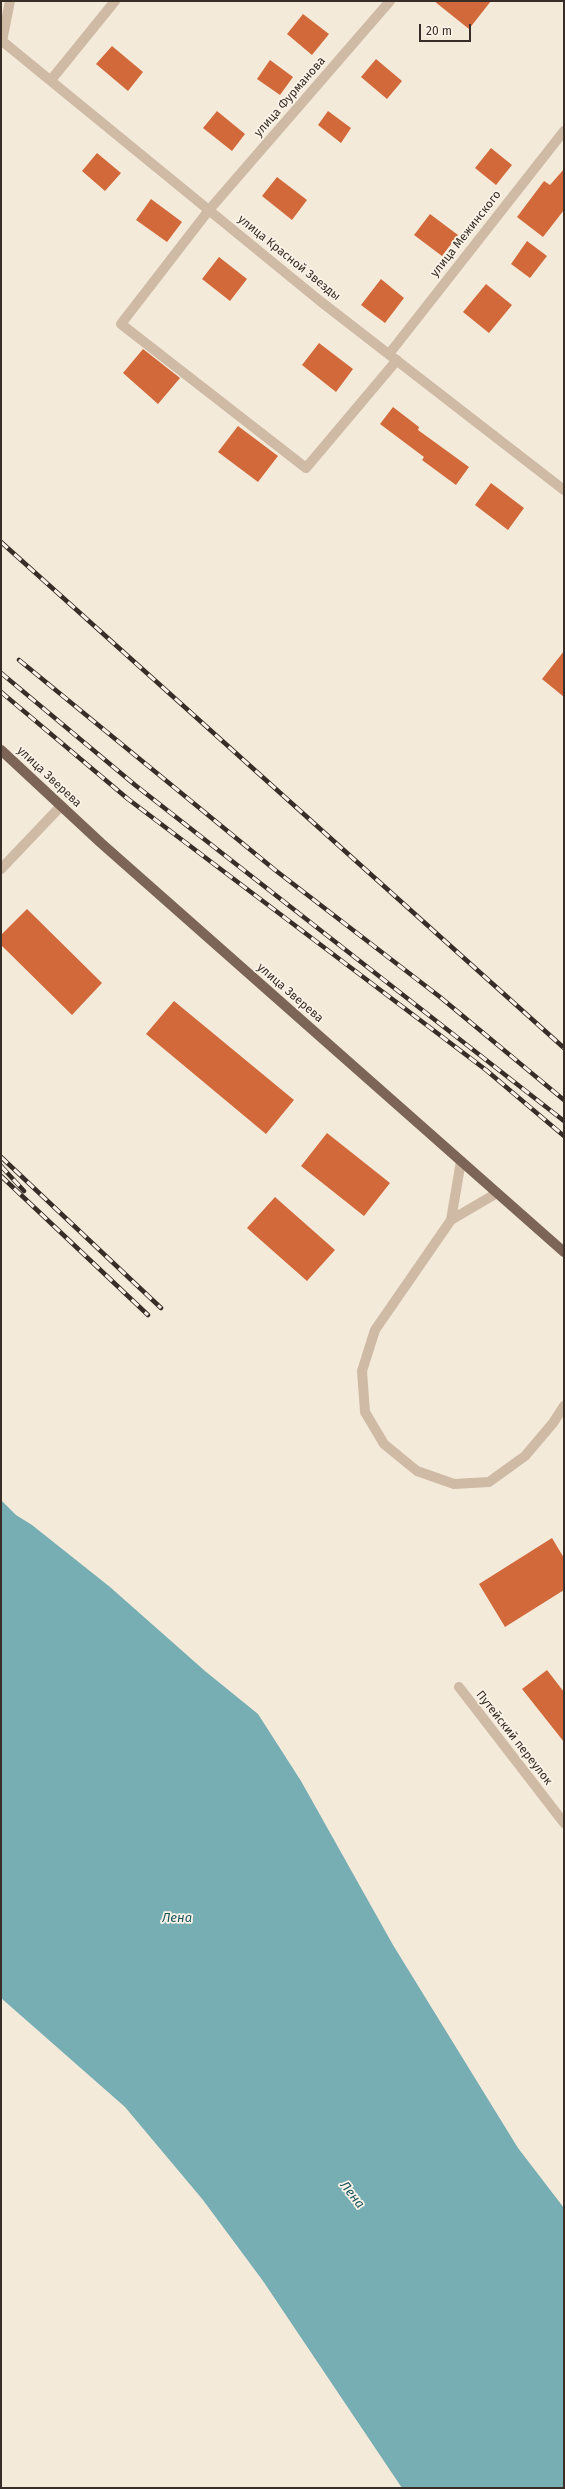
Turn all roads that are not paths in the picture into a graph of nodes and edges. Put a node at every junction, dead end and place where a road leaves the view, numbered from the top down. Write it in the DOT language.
graph roads {
  1 [pos="10,1"];
  2 [pos="115,1"];
  3 [pos="390,1"];
  4 [pos="2,40"];
  5 [pos="51,80"];
  6 [pos="564,131"];
  7 [pos="209,210"];
  8 [pos="393,357"];
  9 [pos="564,490"];
  10 [pos="1,750"];
  11 [pos="61,806"];
  12 [pos="1,869"];
  13 [pos="461,1161"];
  14 [pos="497,1193"];
  15 [pos="451,1220"];
  16 [pos="564,1252"];
  17 [pos="564,1406"];
  18 [pos="459,1687"];
  19 [pos="560,1810"];
  20 [pos="564,1823"];
  1 -- 4 [label="street, улица Красной Звезды"];
  2 -- 5 [label="street"];
  3 -- 7 [label="street, улица Фурманова"];
  4 -- 5 [label="street, улица Красной Звезды"];
  5 -- 7 [label="street, улица Красной Звезды"];
  6 -- 8 [label="street, улица Межинского"];
  7 -- 8 [label="street, улица Красной Звезды"];
  7 -- 8 [label="street, улица Фурманова"];
  8 -- 9 [label="street, улица Красной Звезды"];
  10 -- 11 [label="main road, улица Зверева"];
  11 -- 12 [label="street"];
  11 -- 13 [label="main road, улица Зверева"];
  13 -- 14 [label="main road, улица Зверева"];
  13 -- 15 [label="street"];
  14 -- 15 [label="street"];
  14 -- 16 [label="main road, улица Зверева"];
  15 -- 17 [label="street"];
  18 -- 19 [label="street, Путейский переулок"];
  19 -- 20 [label="street, Путейский переулок"];
}
